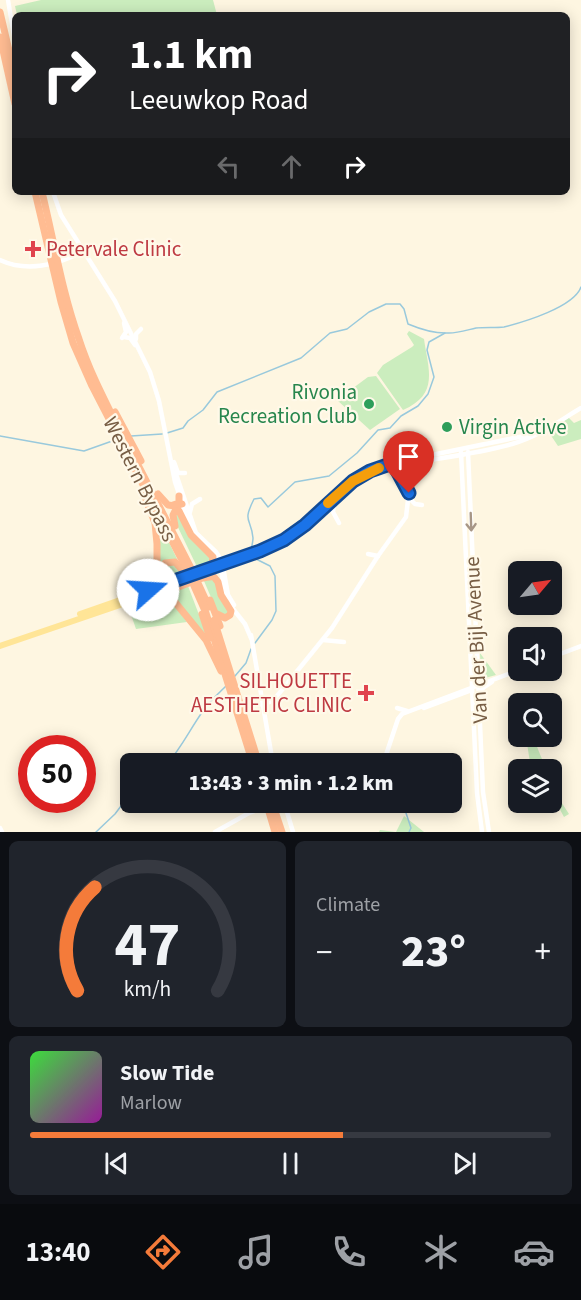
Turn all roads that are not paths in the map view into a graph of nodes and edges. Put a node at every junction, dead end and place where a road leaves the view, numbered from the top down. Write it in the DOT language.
graph roads {
  1 [pos="9,0"];
  2 [pos="0,12"];
  3 [pos="12,15"];
  4 [pos="12,21"];
  5 [pos="0,37"];
  6 [pos="12,63"];
  7 [pos="12,91"];
  8 [pos="36,195"];
  9 [pos="43,195"];
  10 [pos="53,195"];
  11 [pos="53,195"];
  12 [pos="84,249"];
  13 [pos="0,259"];
  14 [pos="126,323"];
  15 [pos="136,343"];
  16 [pos="581,408"];
  17 [pos="117,428"];
  18 [pos="167,435"];
  19 [pos="512,442"];
  20 [pos="127,447"];
  21 [pos="468,451"];
  22 [pos="479,451"];
  23 [pos="461,452"];
  24 [pos="443,458"];
  25 [pos="174,462"];
  26 [pos="419,462"];
  27 [pos="469,463"];
  28 [pos="394,465"];
  29 [pos="378,468"];
  30 [pos="386,470"];
  31 [pos="185,473"];
  32 [pos="398,476"];
  33 [pos="403,481"];
  34 [pos="462,481"];
  35 [pos="157,492"];
  36 [pos="342,496"];
  37 [pos="411,500"];
  38 [pos="179,502"];
  39 [pos="422,505"];
  40 [pos="402,510"];
  41 [pos="189,518"];
  42 [pos="405,520"];
  43 [pos="316,522"];
  44 [pos="176,528"];
  45 [pos="260,553"];
  46 [pos="368,554"];
  47 [pos="378,556"];
  48 [pos="218,557"];
  49 [pos="246,558"];
  50 [pos="231,561"];
  51 [pos="157,566"];
  52 [pos="222,567"];
  53 [pos="191,569"];
  54 [pos="211,570"];
  55 [pos="223,579"];
  56 [pos="197,585"];
  57 [pos="164,586"];
  58 [pos="143,592"];
  59 [pos="122,593"];
  60 [pos="228,593"];
  61 [pos="132,598"];
  62 [pos="240,602"];
  63 [pos="214,609"];
  64 [pos="345,609"];
  65 [pos="251,639"];
  66 [pos="323,640"];
  67 [pos="344,642"];
  68 [pos="0,645"];
  69 [pos="581,646"];
  70 [pos="318,647"];
  71 [pos="477,651"];
  72 [pos="562,653"];
  73 [pos="302,659"];
  74 [pos="218,663"];
  75 [pos="471,668"];
  76 [pos="298,671"];
  77 [pos="228,673"];
  78 [pos="508,674"];
  79 [pos="294,676"];
  80 [pos="492,681"];
  81 [pos="232,686"];
  82 [pos="478,686"];
  83 [pos="472,689"];
  84 [pos="461,691"];
  85 [pos="454,697"];
  86 [pos="479,704"];
  87 [pos="262,705"];
  88 [pos="397,708"];
  89 [pos="409,710"];
  90 [pos="473,713"];
  91 [pos="242,718"];
  92 [pos="250,753"];
  93 [pos="255,753"];
  94 [pos="271,753"];
  95 [pos="388,753"];
  96 [pos="389,753"];
  97 [pos="249,813"];
  98 [pos="267,813"];
  99 [pos="276,813"];
  100 [pos="285,813"];
  101 [pos="215,832"];
  102 [pos="275,832"];
  103 [pos="282,832"];
  104 [pos="292,832"];
  105 [pos="482,832"];
  106 [pos="489,832"];
  1 -- 3 [label="main road"];
  1 -- 4 [label="main road"];
  2 -- 6 [label="highway"];
  5 -- 7 [label="highway"];
  8 -- 17 [label="highway, Western Bypass"];
  9 -- 17 [label="highway, Western Bypass"];
  10 -- 12 [label="main road"];
  11 -- 12 [label="main road"];
  12 -- 13 [label="main road"];
  12 -- 14 [label="main road"];
  12 -- 14 [label="main road"];
  14 -- 15 [label="main road"];
  14 -- 15 [label="main road"];
  14 -- 15 [label="main road"];
  15 -- 18 [label="main road"];
  16 -- 19 [label="main road"];
  17 -- 20 [label="highway, Western Bypass"];
  18 -- 25 [label="main road"];
  18 -- 38 [label="main road"];
  19 -- 21 [label="main road"];
  19 -- 22 [label="main road"];
  20 -- 35 [label="highway"];
  20 -- 51 [label="highway"];
  20 -- 53 [label="highway, Western Bypass"];
  21 -- 22 [label="main road"];
  21 -- 23 [label="main road"];
  21 -- 27 [label="main road, Van der Bijl Avenue"];
  22 -- 27 [label="main road"];
  23 -- 24 [label="main road"];
  23 -- 28 [label="main road"];
  23 -- 34 [label="main road, Van der Bijl Avenue"];
  24 -- 26 [label="main road"];
  24 -- 34 [label="main road"];
  25 -- 31 [label="main road"];
  25 -- 38 [label="main road"];
  26 -- 28 [label="main road"];
  26 -- 33 [label="main road"];
  27 -- 71 [label="main road, Van der Bijl Avenue, one-way"];
  28 -- 29 [label="main road"];
  28 -- 29 [label="main road"];
  28 -- 30 [label="main road"];
  28 -- 32 [label="main road"];
  28 -- 33 [label="main road"];
  29 -- 45 [label="main road"];
  30 -- 32 [label="main road"];
  30 -- 36 [label="main road"];
  32 -- 42 [label="main road"];
  33 -- 37 [label="main road"];
  34 -- 75 [label="main road, Van der Bijl Avenue"];
  35 -- 38 [label="highway"];
  35 -- 44 [label="highway"];
  36 -- 43 [label="main road"];
  36 -- 43 [label="main road"];
  37 -- 39 [label="main road"];
  37 -- 64 [label="main road"];
  38 -- 41 [label="main road"];
  38 -- 41 [label="highway"];
  38 -- 41 [label="main road"];
  38 -- 44 [label="highway"];
  40 -- 42 [label="main road"];
  41 -- 48 [label="main road"];
  42 -- 47 [label="main road"];
  43 -- 45 [label="main road"];
  44 -- 53 [label="highway"];
  44 -- 53 [label="highway"];
  45 -- 49 [label="main road"];
  46 -- 47 [label="main road"];
  47 -- 64 [label="main road"];
  48 -- 50 [label="main road"];
  48 -- 52 [label="main road"];
  48 -- 54 [label="main road"];
  49 -- 50 [label="main road"];
  49 -- 52 [label="main road"];
  50 -- 52 [label="main road"];
  51 -- 57 [label="highway"];
  51 -- 58 [label="highway"];
  52 -- 54 [label="main road"];
  52 -- 55 [label="main road"];
  52 -- 60 [label="main road"];
  53 -- 54 [label="main road"];
  53 -- 56 [label="highway, Western Bypass"];
  53 -- 57 [label="main road"];
  53 -- 57 [label="highway"];
  54 -- 55 [label="main road"];
  54 -- 57 [label="main road"];
  55 -- 65 [label="main road"];
  56 -- 63 [label="highway"];
  56 -- 74 [label="highway"];
  56 -- 77 [label="highway, Western Bypass"];
  57 -- 58 [label="main road"];
  57 -- 61 [label="main road"];
  57 -- 63 [label="highway"];
  57 -- 74 [label="highway"];
  58 -- 61 [label="main road"];
  59 -- 61 [label="main road"];
  60 -- 62 [label="main road"];
  60 -- 65 [label="main road"];
  61 -- 68 [label="main road"];
  61 -- 68 [label="main road"];
  63 -- 77 [label="highway"];
  64 -- 66 [label="main road"];
  65 -- 87 [label="main road"];
  66 -- 67 [label="main road"];
  66 -- 70 [label="main road"];
  69 -- 72 [label="main road"];
  70 -- 76 [label="main road"];
  70 -- 79 [label="main road"];
  71 -- 80 [label="main road"];
  71 -- 82 [label="main road, Van der Bijl Avenue"];
  73 -- 76 [label="main road"];
  74 -- 77 [label="highway"];
  75 -- 83 [label="main road, Van der Bijl Avenue"];
  75 -- 84 [label="main road"];
  76 -- 79 [label="main road"];
  77 -- 81 [label="highway"];
  77 -- 81 [label="highway"];
  78 -- 80 [label="main road"];
  79 -- 87 [label="main road"];
  80 -- 82 [label="main road"];
  80 -- 86 [label="main road"];
  81 -- 91 [label="highway"];
  82 -- 83 [label="main road"];
  82 -- 86 [label="main road, Van der Bijl Avenue"];
  83 -- 84 [label="main road"];
  83 -- 85 [label="main road"];
  83 -- 90 [label="main road, Van der Bijl Avenue"];
  84 -- 89 [label="main road"];
  85 -- 90 [label="main road"];
  85 -- 96 [label="main road"];
  86 -- 106 [label="main road, Van der Bijl Avenue"];
  87 -- 94 [label="main road"];
  88 -- 89 [label="main road"];
  89 -- 95 [label="main road"];
  90 -- 105 [label="main road, Van der Bijl Avenue"];
  91 -- 92 [label="highway"];
  91 -- 93 [label="highway"];
  97 -- 101 [label="main road"];
  98 -- 102 [label="highway"];
  99 -- 103 [label="highway"];
  100 -- 104 [label="main road"];
}
